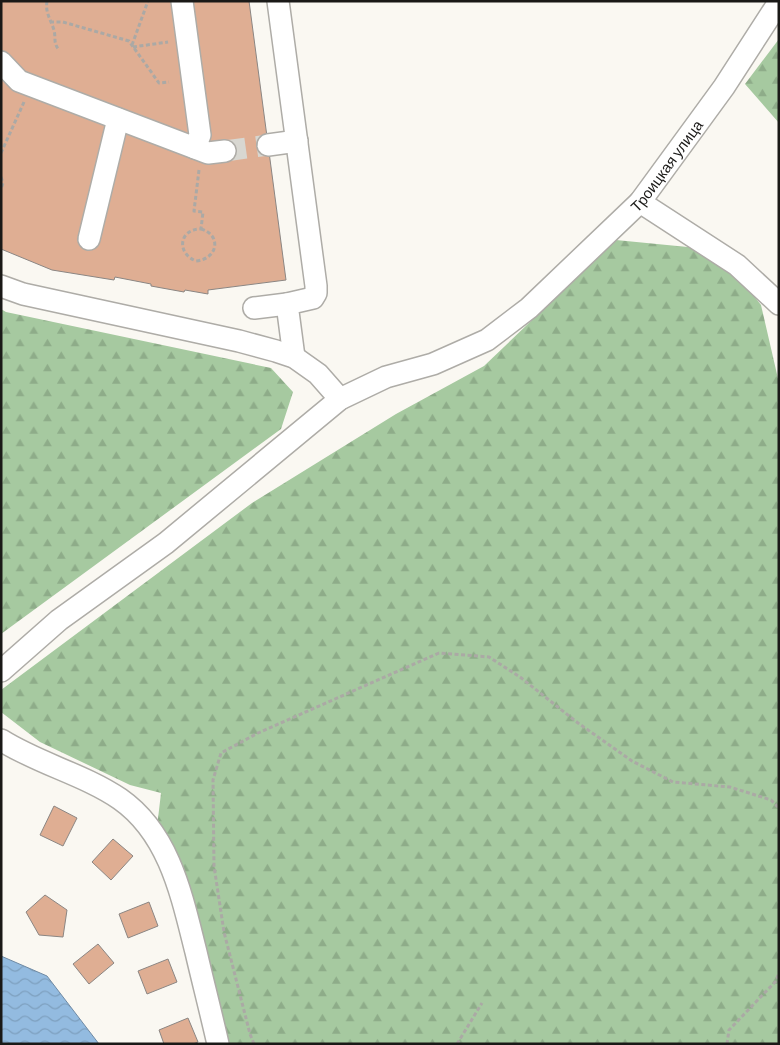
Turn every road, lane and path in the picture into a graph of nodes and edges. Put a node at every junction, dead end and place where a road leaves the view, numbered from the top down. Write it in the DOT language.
graph roads {
  1 [pos="48,1"];
  2 [pos="148,1"];
  3 [pos="182,1"];
  4 [pos="278,1"];
  5 [pos="779,2"];
  6 [pos="50,22"];
  7 [pos="169,42"];
  8 [pos="133,46"];
  9 [pos="59,50"];
  10 [pos="1,62"];
  11 [pos="169,82"];
  12 [pos="27,94"];
  13 [pos="118,119"];
  14 [pos="297,141"];
  15 [pos="268,145"];
  16 [pos="225,151"];
  17 [pos="1,153"];
  18 [pos="197,158"];
  19 [pos="1,177"];
  20 [pos="1,189"];
  21 [pos="640,202"];
  22 [pos="201,228"];
  23 [pos="89,239"];
  24 [pos="1,286"];
  25 [pos="287,304"];
  26 [pos="779,304"];
  27 [pos="254,308"];
  28 [pos="294,357"];
  29 [pos="340,399"];
  30 [pos="1,671"];
  31 [pos="1,740"];
  32 [pos="779,808"];
  33 [pos="779,972"];
  34 [pos="482,1003"];
  35 [pos="218,1044"];
  36 [pos="254,1044"];
  37 [pos="457,1044"];
  38 [pos="727,1044"];
  1 -- 6 [label="path"];
  2 -- 8 [label="path"];
  3 -- 18 [label="street"];
  4 -- 14 [label="street"];
  5 -- 21 [label="street, Троицкая улица"];
  6 -- 8 [label="path"];
  6 -- 9 [label="path"];
  7 -- 8 [label="path"];
  8 -- 11 [label="path"];
  10 -- 13 [label="street"];
  12 -- 17 [label="path"];
  13 -- 18 [label="street"];
  13 -- 23 [label="street"];
  14 -- 15 [label="street"];
  14 -- 25 [label="street"];
  16 -- 18 [label="street"];
  18 -- 22 [label="path"];
  19 -- 20 [label="path"];
  21 -- 26 [label="street"];
  21 -- 29 [label="street, Троицкая улица"];
  22 -- 22 [label="path"];
  24 -- 28 [label="street"];
  25 -- 27 [label="street"];
  25 -- 28 [label="street"];
  28 -- 29 [label="street"];
  29 -- 30 [label="street, Троицкая улица"];
  31 -- 35 [label="street"];
  32 -- 36 [label="path"];
  33 -- 38 [label="path"];
  34 -- 37 [label="path"];
}
